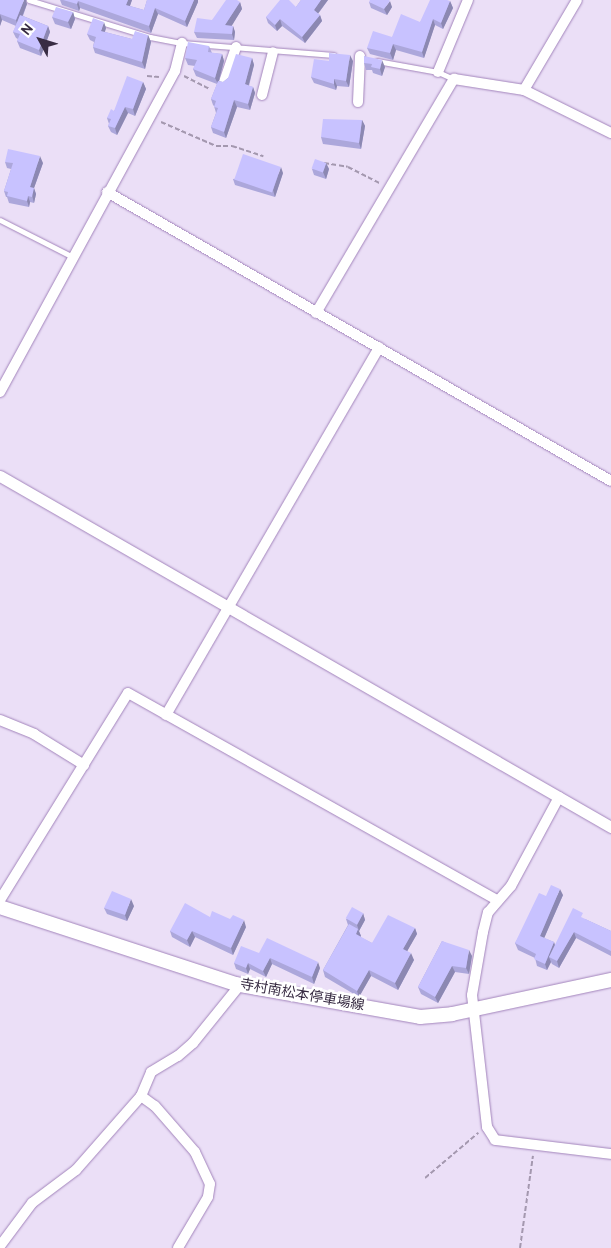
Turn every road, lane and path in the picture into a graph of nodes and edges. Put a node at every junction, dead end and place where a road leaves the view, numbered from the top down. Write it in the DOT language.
graph roads {
  1 [pos="29,0"];
  2 [pos="468,0"];
  3 [pos="577,0"];
  4 [pos="182,43"];
  5 [pos="236,47"];
  6 [pos="273,52"];
  7 [pos="340,55"];
  8 [pos="355,56"];
  9 [pos="175,71"];
  10 [pos="438,72"];
  11 [pos="454,78"];
  12 [pos="224,82"];
  13 [pos="210,89"];
  14 [pos="524,90"];
  15 [pos="262,95"];
  16 [pos="358,102"];
  17 [pos="150,117"];
  18 [pos="611,133"];
  19 [pos="263,156"];
  20 [pos="322,163"];
  21 [pos="390,188"];
  22 [pos="107,192"];
  23 [pos="0,220"];
  24 [pos="73,257"];
  25 [pos="316,313"];
  26 [pos="379,347"];
  27 [pos="0,392"];
  28 [pos="0,476"];
  29 [pos="611,480"];
  30 [pos="228,606"];
  31 [pos="166,715"];
  32 [pos="0,720"];
  33 [pos="84,765"];
  34 [pos="559,797"];
  35 [pos="611,827"];
  36 [pos="0,900"];
  37 [pos="498,901"];
  38 [pos="0,907"];
  39 [pos="611,980"];
  40 [pos="240,985"];
  41 [pos="475,1009"];
  42 [pos="141,1096"];
  43 [pos="487,1127"];
  44 [pos="535,1145"];
  45 [pos="611,1154"];
  46 [pos="425,1178"];
  47 [pos="0,1246"];
  48 [pos="178,1248"];
  49 [pos="520,1248"];
  1 -- 4 [label="lane"];
  2 -- 10 [label="street"];
  3 -- 14 [label="street"];
  4 -- 5 [label="lane"];
  4 -- 9 [label="street"];
  5 -- 6 [label="lane"];
  5 -- 12 [label="street"];
  6 -- 7 [label="lane"];
  6 -- 15 [label="street"];
  8 -- 10 [label="lane"];
  8 -- 16 [label="street"];
  9 -- 13 [label="path"];
  9 -- 17 [label="street"];
  10 -- 11 [label="lane"];
  11 -- 14 [label="street"];
  11 -- 21 [label="street"];
  14 -- 18 [label="street"];
  17 -- 19 [label="path"];
  17 -- 22 [label="street"];
  20 -- 21 [label="path"];
  21 -- 25 [label="street"];
  22 -- 24 [label="street"];
  22 -- 25 [label="street"];
  23 -- 24 [label="lane"];
  24 -- 27 [label="street"];
  25 -- 26 [label="street"];
  26 -- 29 [label="street"];
  26 -- 30 [label="street"];
  28 -- 30 [label="street"];
  30 -- 31 [label="street"];
  30 -- 34 [label="street"];
  31 -- 33 [label="street"];
  31 -- 37 [label="street"];
  32 -- 33 [label="street"];
  33 -- 36 [label="street"];
  34 -- 35 [label="street"];
  34 -- 37 [label="street"];
  37 -- 41 [label="street"];
  38 -- 40 [label="main road, 寺村南松本停車場線"];
  39 -- 41 [label="main road, 寺村南松本停車場線"];
  40 -- 41 [label="main road, 寺村南松本停車場線"];
  40 -- 42 [label="street"];
  41 -- 43 [label="street"];
  42 -- 47 [label="street"];
  42 -- 48 [label="street"];
  43 -- 44 [label="street"];
  43 -- 46 [label="path"];
  44 -- 45 [label="street"];
  44 -- 49 [label="path"];
}
